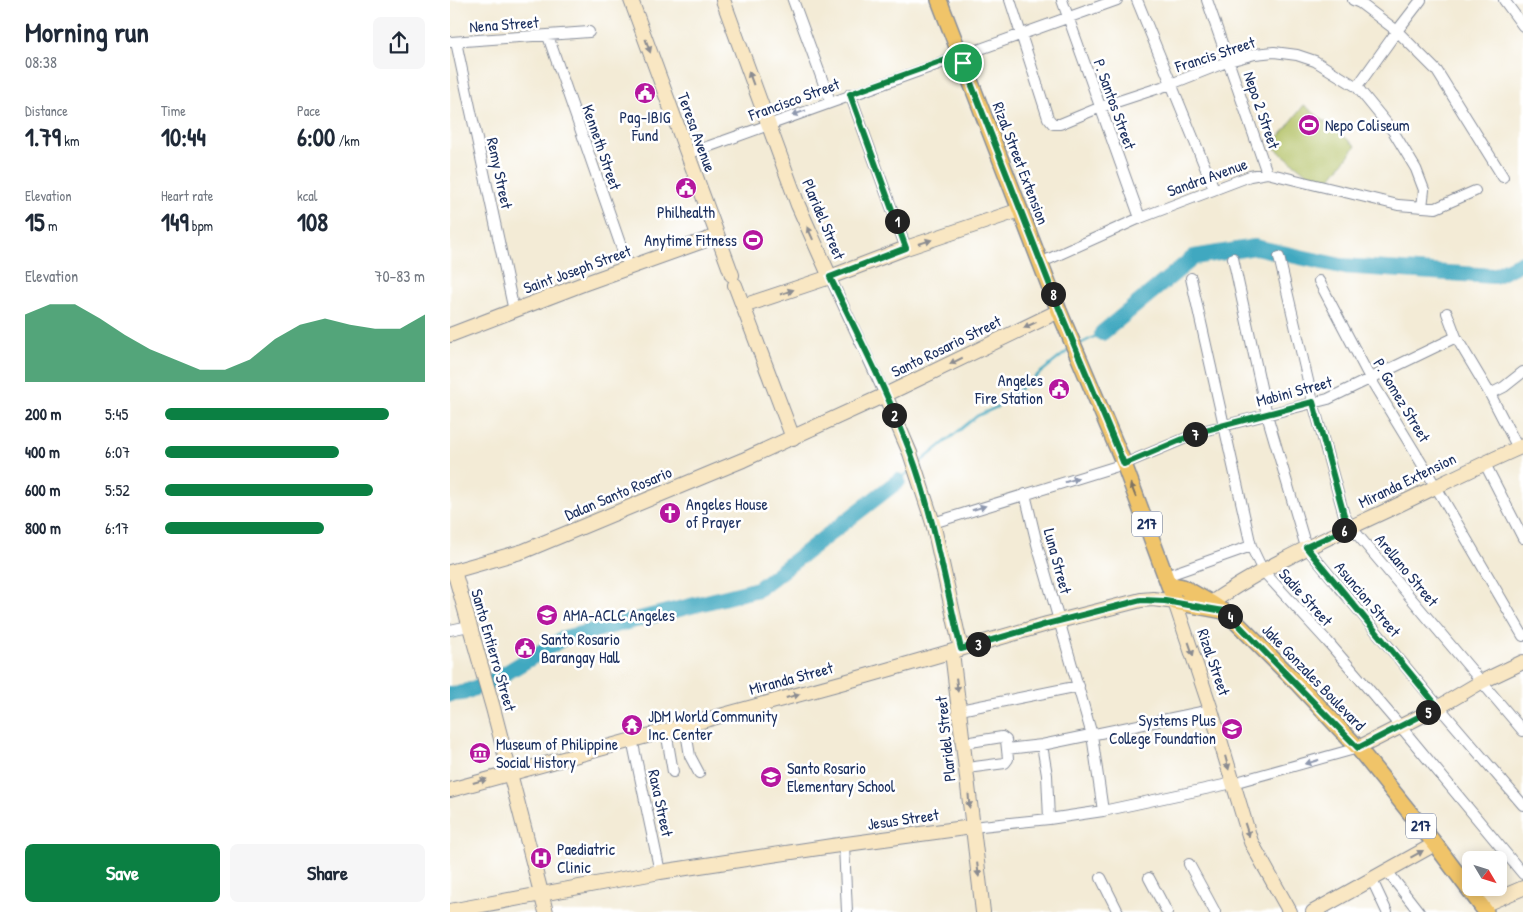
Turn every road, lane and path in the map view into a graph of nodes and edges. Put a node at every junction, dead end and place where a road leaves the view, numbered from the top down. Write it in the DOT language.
graph roads {
  1 [pos="631,0"];
  2 [pos="723,0"];
  3 [pos="793,0"];
  4 [pos="939,0"];
  5 [pos="1010,0"];
  6 [pos="1062,0"];
  7 [pos="1117,0"];
  8 [pos="1137,0"];
  9 [pos="1207,0"];
  10 [pos="1352,0"];
  11 [pos="1421,0"];
  12 [pos="1504,0"];
  13 [pos="1068,18"];
  14 [pos="1523,26"];
  15 [pos="1397,30"];
  16 [pos="590,32"];
  17 [pos="1022,33"];
  18 [pos="548,36"];
  19 [pos="453,42"];
  20 [pos="960,55"];
  21 [pos="1229,61"];
  22 [pos="1171,84"];
  23 [pos="1357,87"];
  24 [pos="850,94"];
  25 [pos="830,102"];
  26 [pos="1101,107"];
  27 [pos="768,124"];
  28 [pos="687,154"];
  29 [pos="1267,173"];
  30 [pos="1503,177"];
  31 [pos="1214,189"];
  32 [pos="1475,192"];
  33 [pos="1422,207"];
  34 [pos="1020,210"];
  35 [pos="1140,218"];
  36 [pos="717,236"];
  37 [pos="906,248"];
  38 [pos="1279,257"];
  39 [pos="1232,258"];
  40 [pos="1040,262"];
  41 [pos="630,268"];
  42 [pos="830,277"];
  43 [pos="1190,278"];
  44 [pos="1319,282"];
  45 [pos="743,306"];
  46 [pos="514,311"];
  47 [pos="1060,311"];
  48 [pos="1447,313"];
  49 [pos="450,335"];
  50 [pos="1456,338"];
  51 [pos="1523,372"];
  52 [pos="1371,380"];
  53 [pos="1490,394"];
  54 [pos="885,395"];
  55 [pos="1313,402"];
  56 [pos="1267,415"];
  57 [pos="1224,425"];
  58 [pos="792,438"];
  59 [pos="1520,447"];
  60 [pos="1484,462"];
  61 [pos="1124,464"];
  62 [pos="1436,487"];
  63 [pos="1025,494"];
  64 [pos="933,522"];
  65 [pos="1351,527"];
  66 [pos="1523,538"];
  67 [pos="1251,546"];
  68 [pos="1306,547"];
  69 [pos="452,571"];
  70 [pos="1263,571"];
  71 [pos="1168,580"];
  72 [pos="1141,600"];
  73 [pos="1175,602"];
  74 [pos="1207,605"];
  75 [pos="1059,621"];
  76 [pos="469,626"];
  77 [pos="450,630"];
  78 [pos="1523,636"];
  79 [pos="957,650"];
  80 [pos="1523,662"];
  81 [pos="1481,682"];
  82 [pos="1079,686"];
  83 [pos="1438,707"];
  84 [pos="960,710"];
  85 [pos="1211,710"];
  86 [pos="685,726"];
  87 [pos="1401,727"];
  88 [pos="666,731"];
  89 [pos="1523,731"];
  90 [pos="1092,735"];
  91 [pos="632,739"];
  92 [pos="964,743"];
  93 [pos="1042,745"];
  94 [pos="1358,748"];
  95 [pos="1007,749"];
  96 [pos="967,768"];
  97 [pos="509,772"];
  98 [pos="673,772"];
  99 [pos="699,773"];
  100 [pos="1233,784"];
  101 [pos="450,790"];
  102 [pos="1523,805"];
  103 [pos="1103,811"];
  104 [pos="1049,819"];
  105 [pos="972,827"];
  106 [pos="1435,844"];
  107 [pos="844,845"];
  108 [pos="1189,864"];
  109 [pos="1387,871"];
  110 [pos="660,872"];
  111 [pos="1523,874"];
  112 [pos="1101,878"];
  113 [pos="1149,878"];
  114 [pos="1372,880"];
  115 [pos="1523,888"];
  116 [pos="541,895"];
  117 [pos="1484,909"];
  118 [pos="450,912"];
  119 [pos="546,912"];
  120 [pos="847,912"];
  121 [pos="983,912"];
  122 [pos="1118,912"];
  123 [pos="1167,912"];
  124 [pos="1215,912"];
  125 [pos="1290,912"];
  126 [pos="1313,912"];
  127 [pos="1388,912"];
  128 [pos="1419,912"];
  1 -- 28 [label="street, Teresa Avenue, one-way"];
  27 -- 2 [label="street, Plaridel Street, one-way"];
  3 -- 25 [label="street"];
  4 -- 20 [label="main road, Rizal Street Extension / 217"];
  5 -- 17 [label="street"];
  6 -- 13 [label="street, P. Santos Street"];
  7 -- 13 [label="street"];
  8 -- 22 [label="street"];
  9 -- 21 [label="street, Nepo 2 Street"];
  10 -- 15 [label="street"];
  11 -- 15 [label="street"];
  12 -- 14 [label="street"];
  13 -- 17 [label="street"];
  13 -- 26 [label="street, P. Santos Street"];
  15 -- 23 [label="street"];
  15 -- 30 [label="street"];
  16 -- 18 [label="street, Nena Street"];
  17 -- 20 [label="street"];
  17 -- 26 [label="street, Francis Street"];
  18 -- 19 [label="street, Nena Street"];
  18 -- 41 [label="street, Kenneth Street"];
  19 -- 46 [label="street, Remy Street"];
  20 -- 24 [label="street, Francisco Street"];
  20 -- 34 [label="main road, Rizal Street Extension / 217"];
  21 -- 22 [label="street, Francis Street"];
  21 -- 23 [label="street, Francis Street"];
  21 -- 29 [label="street, Nepo 2 Street"];
  22 -- 26 [label="street, Francis Street"];
  22 -- 31 [label="street"];
  23 -- 33 [label="street, Francis Street"];
  24 -- 25 [label="street, Francisco Street"];
  24 -- 37 [label="street"];
  25 -- 27 [label="street, Francisco Street, one-way"];
  26 -- 35 [label="street, P. Santos Street"];
  27 -- 28 [label="street, Francisco Street"];
  42 -- 27 [label="street, Plaridel Street, one-way"];
  28 -- 36 [label="street, Teresa Avenue"];
  29 -- 31 [label="street, Sandra Avenue"];
  29 -- 33 [label="street, Sandra Avenue"];
  31 -- 35 [label="street, Sandra Avenue"];
  32 -- 33 [label="street, Sandra Avenue"];
  37 -- 34 [label="street, one-way"];
  34 -- 40 [label="main road, Rizal Street Extension / 217"];
  35 -- 40 [label="street, Sandra Avenue"];
  36 -- 41 [label="street, Saint Joseph Street"];
  36 -- 45 [label="street, Teresa Avenue"];
  37 -- 42 [label="street"];
  38 -- 55 [label="street, Arellano Street"];
  39 -- 56 [label="street, Asuncion Street"];
  40 -- 47 [label="main road, Rizal Street Extension / 217"];
  41 -- 46 [label="street, Saint Joseph Street"];
  45 -- 42 [label="street, one-way"];
  42 -- 54 [label="street, Plaridel Street"];
  43 -- 57 [label="street, Sadie Street"];
  44 -- 52 [label="street, P. Gomez Street"];
  45 -- 58 [label="street, Teresa Avenue"];
  46 -- 49 [label="street, Saint Joseph Street"];
  47 -- 54 [label="street, Santo Rosario Street, one-way"];
  47 -- 61 [label="main road, Rizal Street / 217"];
  48 -- 50 [label="street"];
  50 -- 52 [label="street, Mabini Street"];
  50 -- 53 [label="street"];
  51 -- 53 [label="street"];
  52 -- 55 [label="street, Mabini Street"];
  52 -- 62 [label="street, P. Gomez Street"];
  53 -- 59 [label="street"];
  54 -- 58 [label="street, Santo Rosario Street"];
  54 -- 64 [label="street, Plaridel Street"];
  55 -- 56 [label="street, Mabini Street"];
  55 -- 65 [label="street, Arellano Street"];
  56 -- 57 [label="street, Mabini Street"];
  56 -- 68 [label="street, Asuncion Street"];
  57 -- 61 [label="street, Mabini Street"];
  57 -- 67 [label="street, Sadie Street"];
  58 -- 69 [label="street, Dalan Santo Rosario"];
  59 -- 60 [label="street, Miranda Extension"];
  60 -- 62 [label="street, Miranda Extension"];
  60 -- 66 [label="street"];
  63 -- 61 [label="street, Mabini Street, one-way"];
  71 -- 61 [label="main road, Rizal Street / 217, one-way"];
  62 -- 65 [label="street, Miranda Extension"];
  62 -- 78 [label="street, P. Gomez Street"];
  64 -- 63 [label="street, Mabini Street, one-way"];
  63 -- 75 [label="street, Luna Street"];
  64 -- 79 [label="street, Plaridel Street"];
  65 -- 68 [label="street, Miranda Extension"];
  65 -- 81 [label="street, Arellano Street"];
  67 -- 70 [label="street, Sadie Street"];
  67 -- 71 [label="street"];
  68 -- 70 [label="street, Miranda Extension"];
  68 -- 83 [label="street, Asuncion Street"];
  69 -- 76 [label="street, Santo Entierro Street"];
  70 -- 74 [label="street, Miranda Extension"];
  70 -- 87 [label="street, Sadie Street"];
  71 -- 72 [label="street, Miranda Street"];
  71 -- 73 [label="main road, Rizal Street / 217"];
  71 -- 74 [label="main road, Jake Gonzales Boulevard / 217"];
  72 -- 73 [label="street, Miranda Street"];
  72 -- 75 [label="street, Miranda Street"];
  73 -- 74 [label="main road, Jake Gonzales Boulevard / 217"];
  73 -- 85 [label="street, Rizal Street, one-way"];
  74 -- 94 [label="main road, Jake Gonzales Boulevard / 217"];
  75 -- 79 [label="street, Miranda Street"];
  75 -- 82 [label="street, Luna Street"];
  76 -- 77 [label="street"];
  76 -- 97 [label="street, Santo Entierro Street"];
  79 -- 84 [label="street, Plaridel Street, one-way"];
  86 -- 79 [label="street, Miranda Street, one-way"];
  80 -- 81 [label="street"];
  81 -- 83 [label="street"];
  81 -- 89 [label="street, Arellano Street"];
  82 -- 84 [label="street"];
  82 -- 90 [label="street, Luna Street"];
  83 -- 87 [label="street"];
  83 -- 102 [label="street, Asuncion Street"];
  84 -- 92 [label="street, Plaridel Street"];
  85 -- 90 [label="street"];
  85 -- 100 [label="street, Rizal Street, one-way"];
  86 -- 88 [label="street, Miranda Street"];
  86 -- 99 [label="street"];
  87 -- 94 [label="street"];
  87 -- 111 [label="street, Sadie Street"];
  88 -- 91 [label="street, Miranda Street"];
  88 -- 98 [label="street"];
  90 -- 93 [label="street"];
  90 -- 103 [label="street, Luna Street"];
  91 -- 97 [label="street, Miranda Street"];
  91 -- 110 [label="street, Raxa Street"];
  92 -- 95 [label="street"];
  92 -- 96 [label="street, Plaridel Street"];
  93 -- 95 [label="street"];
  93 -- 104 [label="street"];
  94 -- 100 [label="street, Jesus Street, one-way"];
  94 -- 106 [label="main road, Jake Gonzales Boulevard / 217"];
  95 -- 96 [label="street"];
  96 -- 105 [label="street, Plaridel Street, one-way"];
  101 -- 97 [label="street, Miranda Street, one-way"];
  97 -- 116 [label="street, Santo Entierro Street"];
  100 -- 103 [label="street, Jesus Street"];
  100 -- 125 [label="street, Rizal Street, one-way"];
  103 -- 104 [label="street, Jesus Street"];
  104 -- 105 [label="street, Jesus Street"];
  105 -- 107 [label="street, Jesus Street"];
  105 -- 121 [label="street, Plaridel Street, one-way"];
  109 -- 106 [label="street, one-way"];
  106 -- 117 [label="main road, Jake Gonzales Boulevard / 217"];
  107 -- 110 [label="street, Jesus Street"];
  107 -- 120 [label="street"];
  108 -- 124 [label="street"];
  109 -- 114 [label="street"];
  109 -- 128 [label="street"];
  110 -- 116 [label="street, Jesus Street"];
  112 -- 122 [label="street"];
  113 -- 123 [label="street"];
  114 -- 126 [label="street"];
  114 -- 127 [label="street"];
  115 -- 117 [label="street"];
  116 -- 118 [label="street, Jesus Street"];
  116 -- 119 [label="street, Santo Entierro Street"];
}
